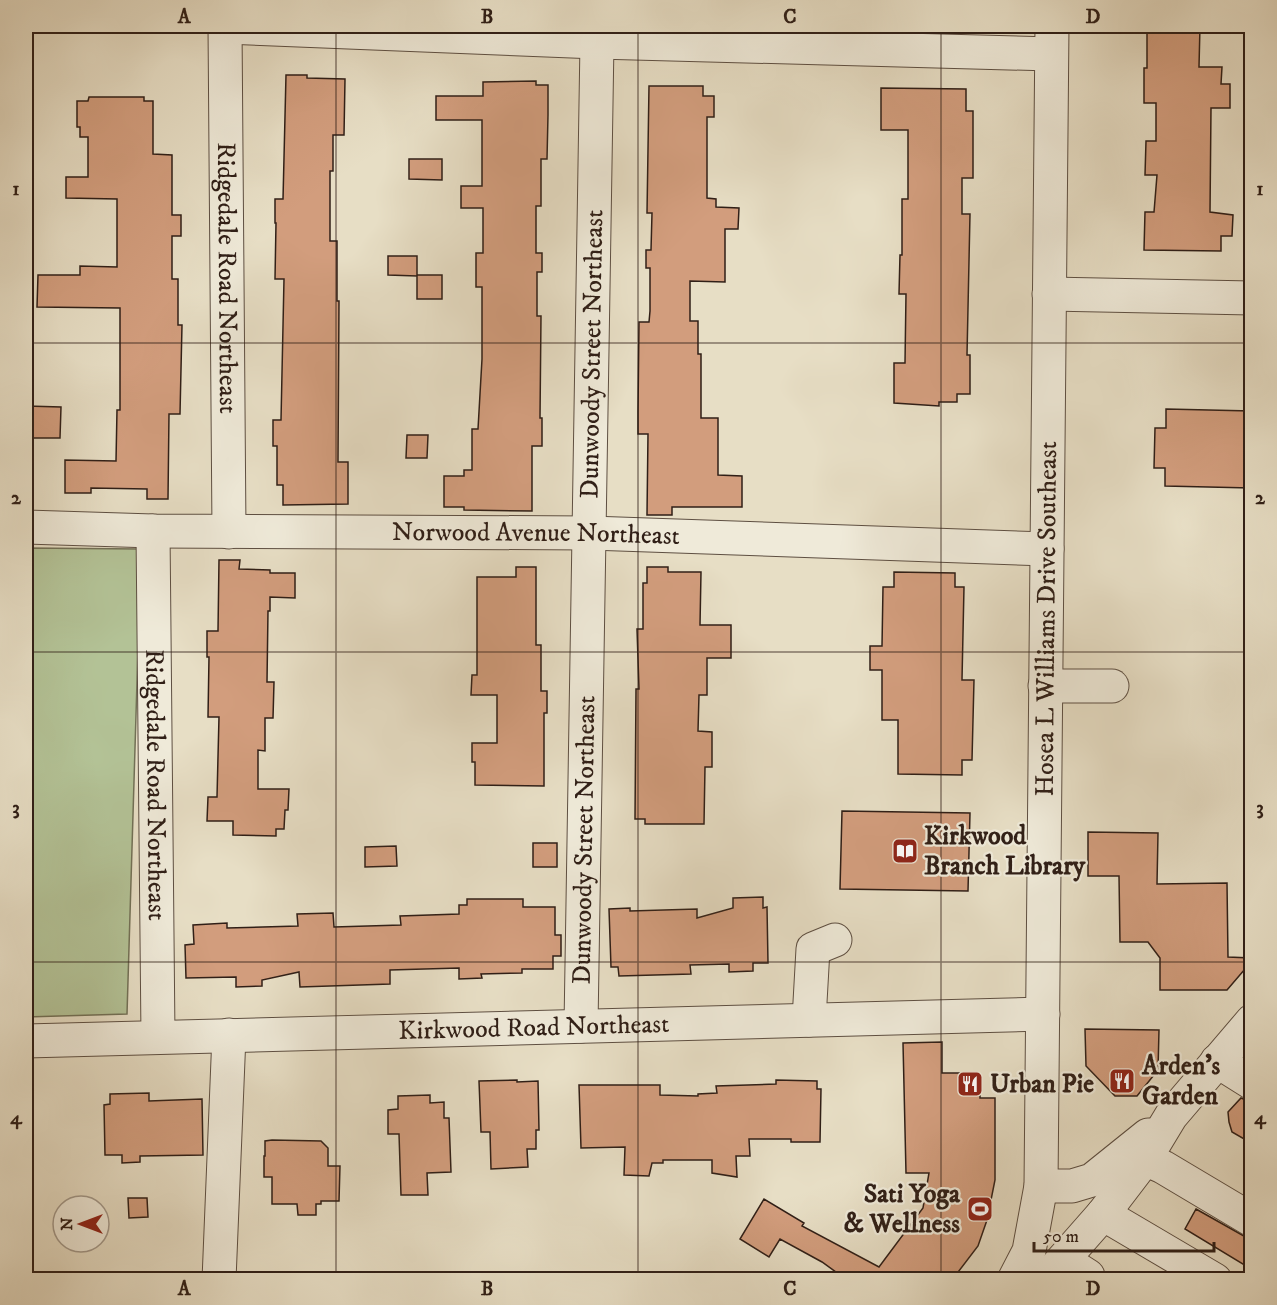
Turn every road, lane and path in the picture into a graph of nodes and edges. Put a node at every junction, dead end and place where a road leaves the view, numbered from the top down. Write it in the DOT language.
graph roads {
  1 [pos="225,26"];
  2 [pos="1052,40"];
  3 [pos="597,42"];
  4 [pos="1049,294"];
  5 [pos="1251,298"];
  6 [pos="26,527"];
  7 [pos="153,531"];
  8 [pos="229,532"];
  9 [pos="590,533"];
  10 [pos="1047,549"];
  11 [pos="1045,686"];
  12 [pos="1112,686"];
  13 [pos="835,940"];
  14 [pos="1043,1014"];
  15 [pos="809,1020"];
  16 [pos="581,1026"];
  17 [pos="229,1035"];
  18 [pos="158,1037"];
  19 [pos="26,1041"];
  20 [pos="1238,1046"];
  21 [pos="1251,1083"];
  22 [pos="1171,1116"];
  23 [pos="1145,1159"];
  24 [pos="1041,1186"];
  25 [pos="1103,1214"];
  26 [pos="1251,1220"];
  27 [pos="1065,1272"];
  28 [pos="219,1280"];
  29 [pos="1014,1280"];
  30 [pos="1215,1280"];
  1 -- 3 [label="street"];
  1 -- 8 [label="street, Ridgedale Road Northeast"];
  2 -- 3 [label="street"];
  2 -- 4 [label="street, Hosea L Williams Drive Southeast"];
  3 -- 9 [label="street, Dunwoody Street Northeast"];
  4 -- 5 [label="street"];
  4 -- 10 [label="street, Hosea L Williams Drive Southeast"];
  6 -- 7 [label="street, Norwood Avenue Northeast"];
  7 -- 8 [label="street, Norwood Avenue Northeast"];
  7 -- 18 [label="street, Ridgedale Road Northeast"];
  8 -- 9 [label="street, Norwood Avenue Northeast"];
  9 -- 10 [label="street, Norwood Avenue Northeast"];
  9 -- 16 [label="street, Dunwoody Street Northeast"];
  10 -- 11 [label="street, Hosea L Williams Drive Southeast"];
  11 -- 12 [label="street"];
  11 -- 14 [label="street, Hosea L Williams Drive Southeast"];
  13 -- 15 [label="street"];
  14 -- 15 [label="street, Kirkwood Road Northeast"];
  14 -- 24 [label="street, Hosea L Williams Drive Southeast"];
  15 -- 16 [label="street, Kirkwood Road Northeast"];
  16 -- 17 [label="street, Kirkwood Road Northeast"];
  17 -- 18 [label="street, Kirkwood Road Northeast"];
  17 -- 28 [label="street"];
  18 -- 19 [label="street, Kirkwood Road Northeast"];
  20 -- 21 [label="street"];
  20 -- 22 [label="street"];
  22 -- 23 [label="street"];
  22 -- 24 [label="street"];
  23 -- 25 [label="street"];
  23 -- 26 [label="street"];
  24 -- 29 [label="street, Hosea L Williams Drive Southeast"];
  25 -- 27 [label="street"];
  25 -- 30 [label="street"];
}
